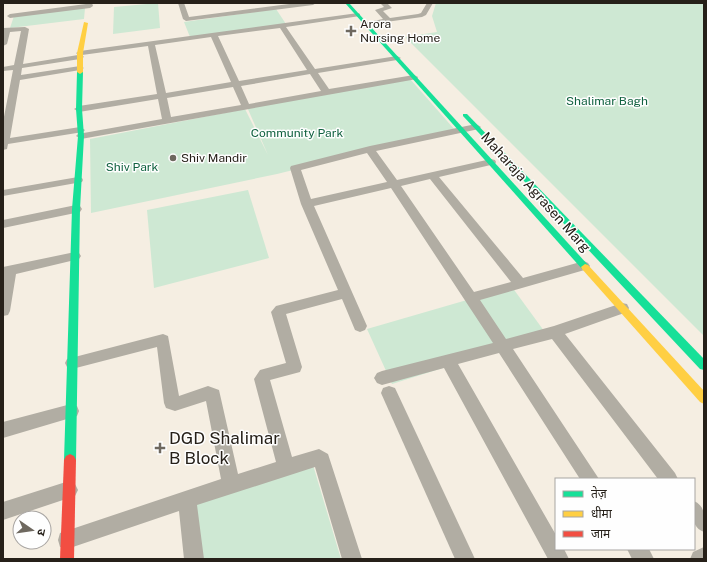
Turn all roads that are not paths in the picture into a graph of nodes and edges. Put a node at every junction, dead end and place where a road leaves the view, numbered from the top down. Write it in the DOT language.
graph roads {
  1 [pos="49,3"];
  2 [pos="89,3"];
  3 [pos="181,3"];
  4 [pos="259,3"];
  5 [pos="313,3"];
  6 [pos="347,3"];
  7 [pos="358,3"];
  8 [pos="383,3"];
  9 [pos="430,3"];
  10 [pos="191,10"];
  11 [pos="263,10"];
  12 [pos="183,11"];
  13 [pos="48,12"];
  14 [pos="8,14"];
  15 [pos="358,15"];
  16 [pos="389,21"];
  17 [pos="86,23"];
  18 [pos="377,23"];
  19 [pos="366,24"];
  20 [pos="282,26"];
  21 [pos="5,30"];
  22 [pos="214,35"];
  23 [pos="395,42"];
  24 [pos="3,44"];
  25 [pos="151,44"];
  26 [pos="80,55"];
  27 [pos="396,58"];
  28 [pos="18,66"];
  29 [pos="80,68"];
  30 [pos="3,69"];
  31 [pos="313,72"];
  32 [pos="414,77"];
  33 [pos="16,78"];
  34 [pos="236,84"];
  35 [pos="327,93"];
  36 [pos="162,96"];
  37 [pos="246,107"];
  38 [pos="79,109"];
  39 [pos="460,110"];
  40 [pos="167,120"];
  41 [pos="476,127"];
  42 [pos="462,130"];
  43 [pos="81,133"];
  44 [pos="3,144"];
  45 [pos="370,149"];
  46 [pos="491,162"];
  47 [pos="432,175"];
  48 [pos="78,180"];
  49 [pos="394,184"];
  50 [pos="3,193"];
  51 [pos="307,204"];
  52 [pos="76,209"];
  53 [pos="3,224"];
  54 [pos="75,256"];
  55 [pos="584,266"];
  56 [pos="6,271"];
  57 [pos="520,284"];
  58 [pos="629,287"];
  59 [pos="345,293"];
  60 [pos="609,294"];
  61 [pos="471,298"];
  62 [pos="622,308"];
  63 [pos="3,311"];
  64 [pos="360,326"];
  65 [pos="555,332"];
  66 [pos="502,347"];
  67 [pos="448,361"];
  68 [pos="72,363"];
  69 [pos="704,366"];
  70 [pos="704,399"];
  71 [pos="71,411"];
  72 [pos="3,430"];
  73 [pos="286,466"];
  74 [pos="589,478"];
  75 [pos="669,478"];
  76 [pos="231,484"];
  77 [pos="69,490"];
  78 [pos="187,499"];
  79 [pos="3,511"];
  80 [pos="695,511"];
  81 [pos="704,523"];
  82 [pos="67,540"];
  83 [pos="638,550"];
  84 [pos="704,557"];
  85 [pos="67,559"];
  86 [pos="194,559"];
  87 [pos="352,559"];
  88 [pos="465,559"];
  89 [pos="559,559"];
  90 [pos="644,559"];
  91 [pos="700,559"];
  1 -- 13 [label="street"];
  2 -- 13 [label="street"];
  3 -- 12 [label="street"];
  4 -- 11 [label="street"];
  5 -- 11 [label="street"];
  6 -- 15 [label="street, Maharaja Agrasen Marg"];
  7 -- 18 [label="street"];
  8 -- 16 [label="street"];
  9 -- 16 [label="street"];
  10 -- 12 [label="street"];
  11 -- 12 [label="street"];
  13 -- 14 [label="street"];
  15 -- 19 [label="street, Maharaja Agrasen Marg"];
  15 -- 20 [label="street"];
  16 -- 18 [label="street"];
  17 -- 26 [label="street"];
  18 -- 19 [label="street"];
  18 -- 23 [label="street"];
  19 -- 27 [label="street, Maharaja Agrasen Marg"];
  20 -- 22 [label="street"];
  20 -- 31 [label="street"];
  21 -- 24 [label="street"];
  21 -- 28 [label="street"];
  22 -- 25 [label="street"];
  22 -- 34 [label="street"];
  25 -- 26 [label="street"];
  25 -- 36 [label="street"];
  26 -- 28 [label="street"];
  26 -- 29 [label="street"];
  27 -- 31 [label="street"];
  27 -- 32 [label="street, Maharaja Agrasen Marg"];
  28 -- 30 [label="street"];
  28 -- 33 [label="street"];
  29 -- 33 [label="street"];
  29 -- 38 [label="street"];
  31 -- 34 [label="street"];
  31 -- 35 [label="street"];
  32 -- 35 [label="street"];
  32 -- 42 [label="street, Maharaja Agrasen Marg"];
  33 -- 44 [label="street"];
  34 -- 36 [label="street"];
  34 -- 37 [label="street"];
  35 -- 37 [label="street"];
  36 -- 38 [label="street"];
  36 -- 40 [label="street"];
  37 -- 40 [label="street"];
  38 -- 43 [label="street"];
  39 -- 41 [label="street, Maharaja Agrasen Marg"];
  40 -- 43 [label="street"];
  41 -- 42 [label="street"];
  41 -- 58 [label="street, Maharaja Agrasen Marg"];
  42 -- 45 [label="street"];
  42 -- 46 [label="street, Maharaja Agrasen Marg"];
  43 -- 44 [label="street"];
  43 -- 48 [label="street"];
  45 -- 49 [label="street"];
  45 -- 51 [label="street"];
  46 -- 47 [label="street"];
  46 -- 55 [label="street, Maharaja Agrasen Marg"];
  47 -- 49 [label="street"];
  47 -- 57 [label="street"];
  48 -- 50 [label="street"];
  48 -- 52 [label="street"];
  49 -- 51 [label="street"];
  49 -- 61 [label="street"];
  51 -- 59 [label="street"];
  52 -- 53 [label="street"];
  52 -- 54 [label="street"];
  54 -- 56 [label="street"];
  54 -- 68 [label="street"];
  55 -- 57 [label="street"];
  55 -- 60 [label="street, Maharaja Agrasen Marg"];
  56 -- 63 [label="street"];
  57 -- 61 [label="street"];
  58 -- 60 [label="street"];
  58 -- 69 [label="street, Maharaja Agrasen Marg"];
  59 -- 64 [label="street"];
  59 -- 73 [label="street"];
  60 -- 62 [label="street, Maharaja Agrasen Marg"];
  61 -- 66 [label="street"];
  62 -- 65 [label="street"];
  62 -- 70 [label="street, Maharaja Agrasen Marg"];
  65 -- 66 [label="street"];
  65 -- 75 [label="street"];
  66 -- 67 [label="street"];
  66 -- 74 [label="street"];
  67 -- 88 [label="street"];
  67 -- 89 [label="street"];
  68 -- 71 [label="street"];
  68 -- 76 [label="street"];
  71 -- 72 [label="street"];
  71 -- 77 [label="street"];
  73 -- 76 [label="street"];
  73 -- 87 [label="street"];
  76 -- 78 [label="street"];
  77 -- 79 [label="street"];
  77 -- 82 [label="street"];
  78 -- 82 [label="street"];
  78 -- 86 [label="street"];
  80 -- 81 [label="street"];
  82 -- 85 [label="street"];
  83 -- 90 [label="street"];
  84 -- 91 [label="street"];
}
